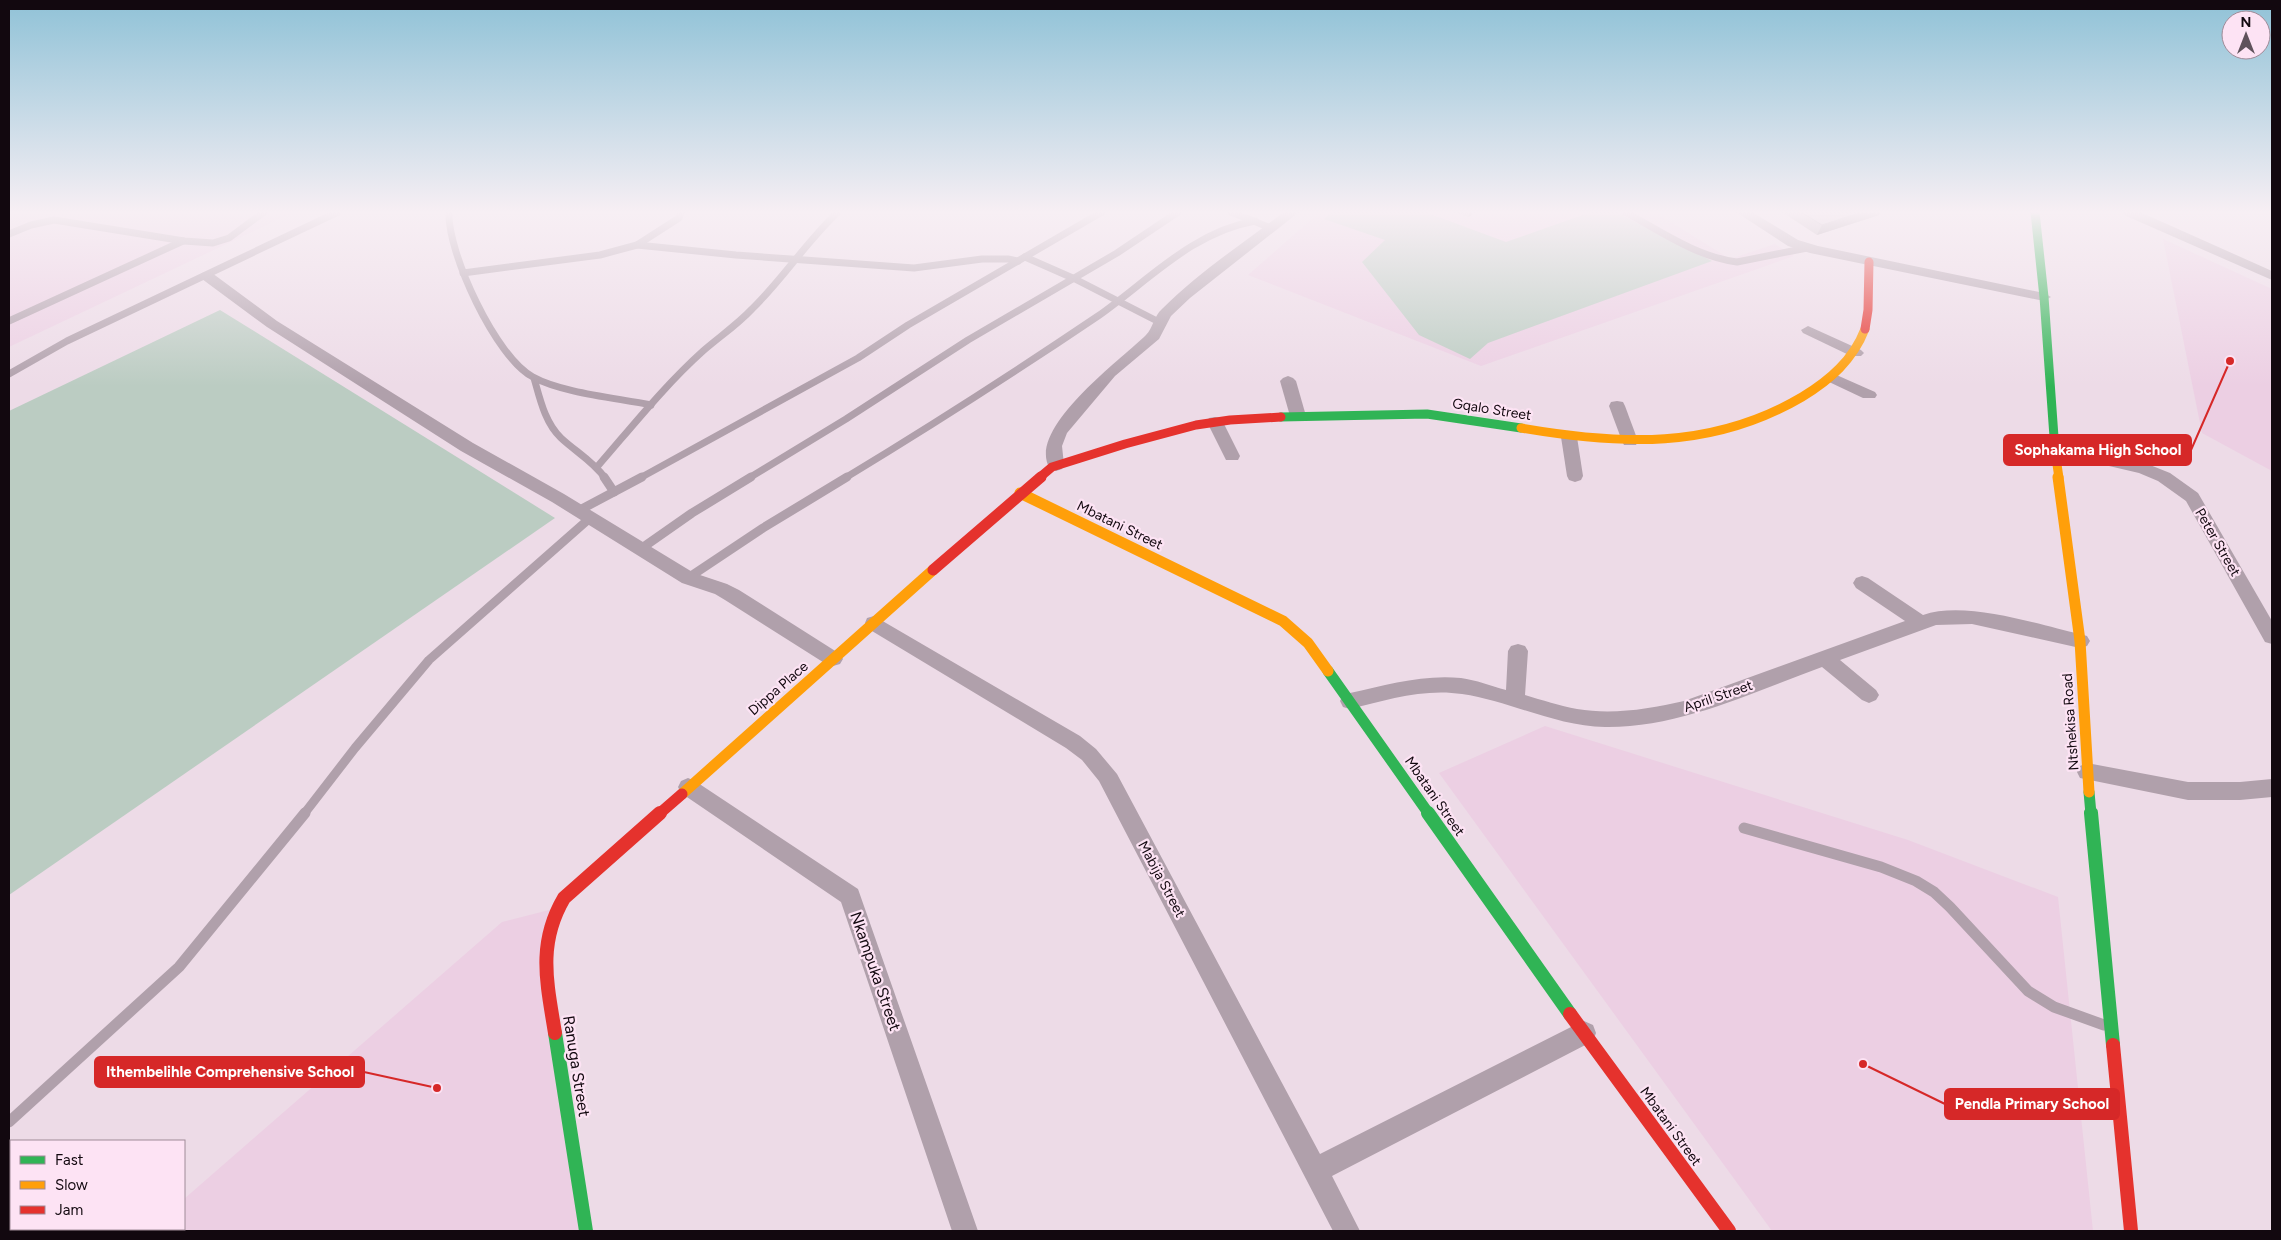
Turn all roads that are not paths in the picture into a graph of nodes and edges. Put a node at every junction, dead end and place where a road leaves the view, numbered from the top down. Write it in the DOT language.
graph roads {
  1 [pos="121,270"];
  2 [pos="220,270"];
  3 [pos="462,270"];
  4 [pos="489,270"];
  5 [pos="788,270"];
  6 [pos="1003,270"];
  7 [pos="1055,270"];
  8 [pos="1089,270"];
  9 [pos="1158,270"];
  10 [pos="1217,270"];
  11 [pos="1869,270"];
  12 [pos="1908,270"];
  13 [pos="2041,270"];
  14 [pos="2258,270"];
  15 [pos="463,273"];
  16 [pos="207,276"];
  17 [pos="2272,276"];
  18 [pos="1075,279"];
  19 [pos="2044,297"];
  20 [pos="1118,302"];
  21 [pos="9,321"];
  22 [pos="1161,322"];
  23 [pos="1808,330"];
  24 [pos="1856,353"];
  25 [pos="9,374"];
  26 [pos="534,378"];
  27 [pos="1832,378"];
  28 [pos="1288,381"];
  29 [pos="1869,395"];
  30 [pos="651,405"];
  31 [pos="1617,406"];
  32 [pos="1298,416"];
  33 [pos="1215,422"];
  34 [pos="1569,437"];
  35 [pos="1630,441"];
  36 [pos="2055,448"];
  37 [pos="1232,456"];
  38 [pos="1056,465"];
  39 [pos="597,467"];
  40 [pos="1575,476"];
  41 [pos="614,492"];
  42 [pos="1020,493"];
  43 [pos="584,514"];
  44 [pos="642,548"];
  45 [pos="688,578"];
  46 [pos="1862,584"];
  47 [pos="1920,622"];
  48 [pos="874,623"];
  49 [pos="2272,637"];
  50 [pos="2080,641"];
  51 [pos="1518,650"];
  52 [pos="1824,658"];
  53 [pos="833,659"];
  54 [pos="1869,695"];
  55 [pos="1515,699"];
  56 [pos="1350,701"];
  57 [pos="2088,772"];
  58 [pos="688,787"];
  59 [pos="2272,788"];
  60 [pos="1744,828"];
  61 [pos="557,908"];
  62 [pos="2112,1028"];
  63 [pos="1584,1033"];
  64 [pos="9,1122"];
  65 [pos="1316,1170"];
  66 [pos="586,1231"];
  67 [pos="965,1231"];
  68 [pos="1348,1231"];
  69 [pos="1729,1231"];
  70 [pos="2131,1231"];
  1 -- 21 [label="lane"];
  2 -- 16 [label="lane"];
  3 -- 15 [label="lane"];
  4 -- 15 [label="lane"];
  5 -- 30 [label="lane"];
  6 -- 41 [label="lane"];
  7 -- 18 [label="lane"];
  8 -- 18 [label="lane"];
  9 -- 20 [label="lane"];
  10 -- 22 [label="street"];
  11 -- 24 [label="street, Gqalo Street"];
  12 -- 19 [label="street"];
  13 -- 19 [label="street, Ntshekisa Road"];
  14 -- 17 [label="street"];
  15 -- 26 [label="lane"];
  16 -- 25 [label="lane"];
  16 -- 43 [label="street"];
  18 -- 20 [label="lane"];
  18 -- 44 [label="lane"];
  19 -- 36 [label="street, Ntshekisa Road"];
  20 -- 22 [label="lane"];
  20 -- 45 [label="lane"];
  22 -- 38 [label="street"];
  23 -- 24 [label="street"];
  24 -- 27 [label="street, Gqalo Street"];
  26 -- 30 [label="lane"];
  26 -- 39 [label="lane"];
  27 -- 29 [label="street"];
  27 -- 35 [label="street, Gqalo Street"];
  28 -- 32 [label="street"];
  30 -- 39 [label="lane"];
  31 -- 35 [label="street"];
  32 -- 33 [label="street, Gqalo Street"];
  32 -- 34 [label="street, Gqalo Street"];
  33 -- 37 [label="street"];
  33 -- 38 [label="street, Gqalo Street"];
  34 -- 35 [label="street, Gqalo Street"];
  34 -- 40 [label="street"];
  36 -- 49 [label="street, Peter Street"];
  36 -- 50 [label="street, Ntshekisa Road"];
  38 -- 42 [label="street, Gqalo Street"];
  39 -- 41 [label="lane"];
  41 -- 43 [label="lane"];
  42 -- 48 [label="street, Dippa Place"];
  42 -- 56 [label="street, Mbatani Street"];
  43 -- 44 [label="street"];
  43 -- 64 [label="lane"];
  44 -- 45 [label="street"];
  45 -- 53 [label="street"];
  46 -- 47 [label="street"];
  47 -- 50 [label="street, April Street"];
  47 -- 52 [label="street, April Street"];
  48 -- 53 [label="street, Dippa Place"];
  48 -- 65 [label="street, Mabija Street"];
  50 -- 57 [label="street, Ntshekisa Road"];
  51 -- 55 [label="street"];
  52 -- 54 [label="street"];
  52 -- 55 [label="street, April Street"];
  53 -- 58 [label="street, Dippa Place"];
  55 -- 56 [label="street, April Street"];
  56 -- 63 [label="street, Mbatani Street"];
  57 -- 59 [label="street"];
  57 -- 62 [label="street, Ntshekisa Road"];
  58 -- 61 [label="street, Dippa Place"];
  58 -- 67 [label="street, Nkampuka Street"];
  60 -- 62 [label="lane"];
  61 -- 66 [label="street, Ranuga Street"];
  62 -- 70 [label="street, Ntshekisa Road"];
  63 -- 65 [label="street"];
  63 -- 69 [label="street, Mbatani Street"];
  65 -- 68 [label="street, Mabija Street"];
}
